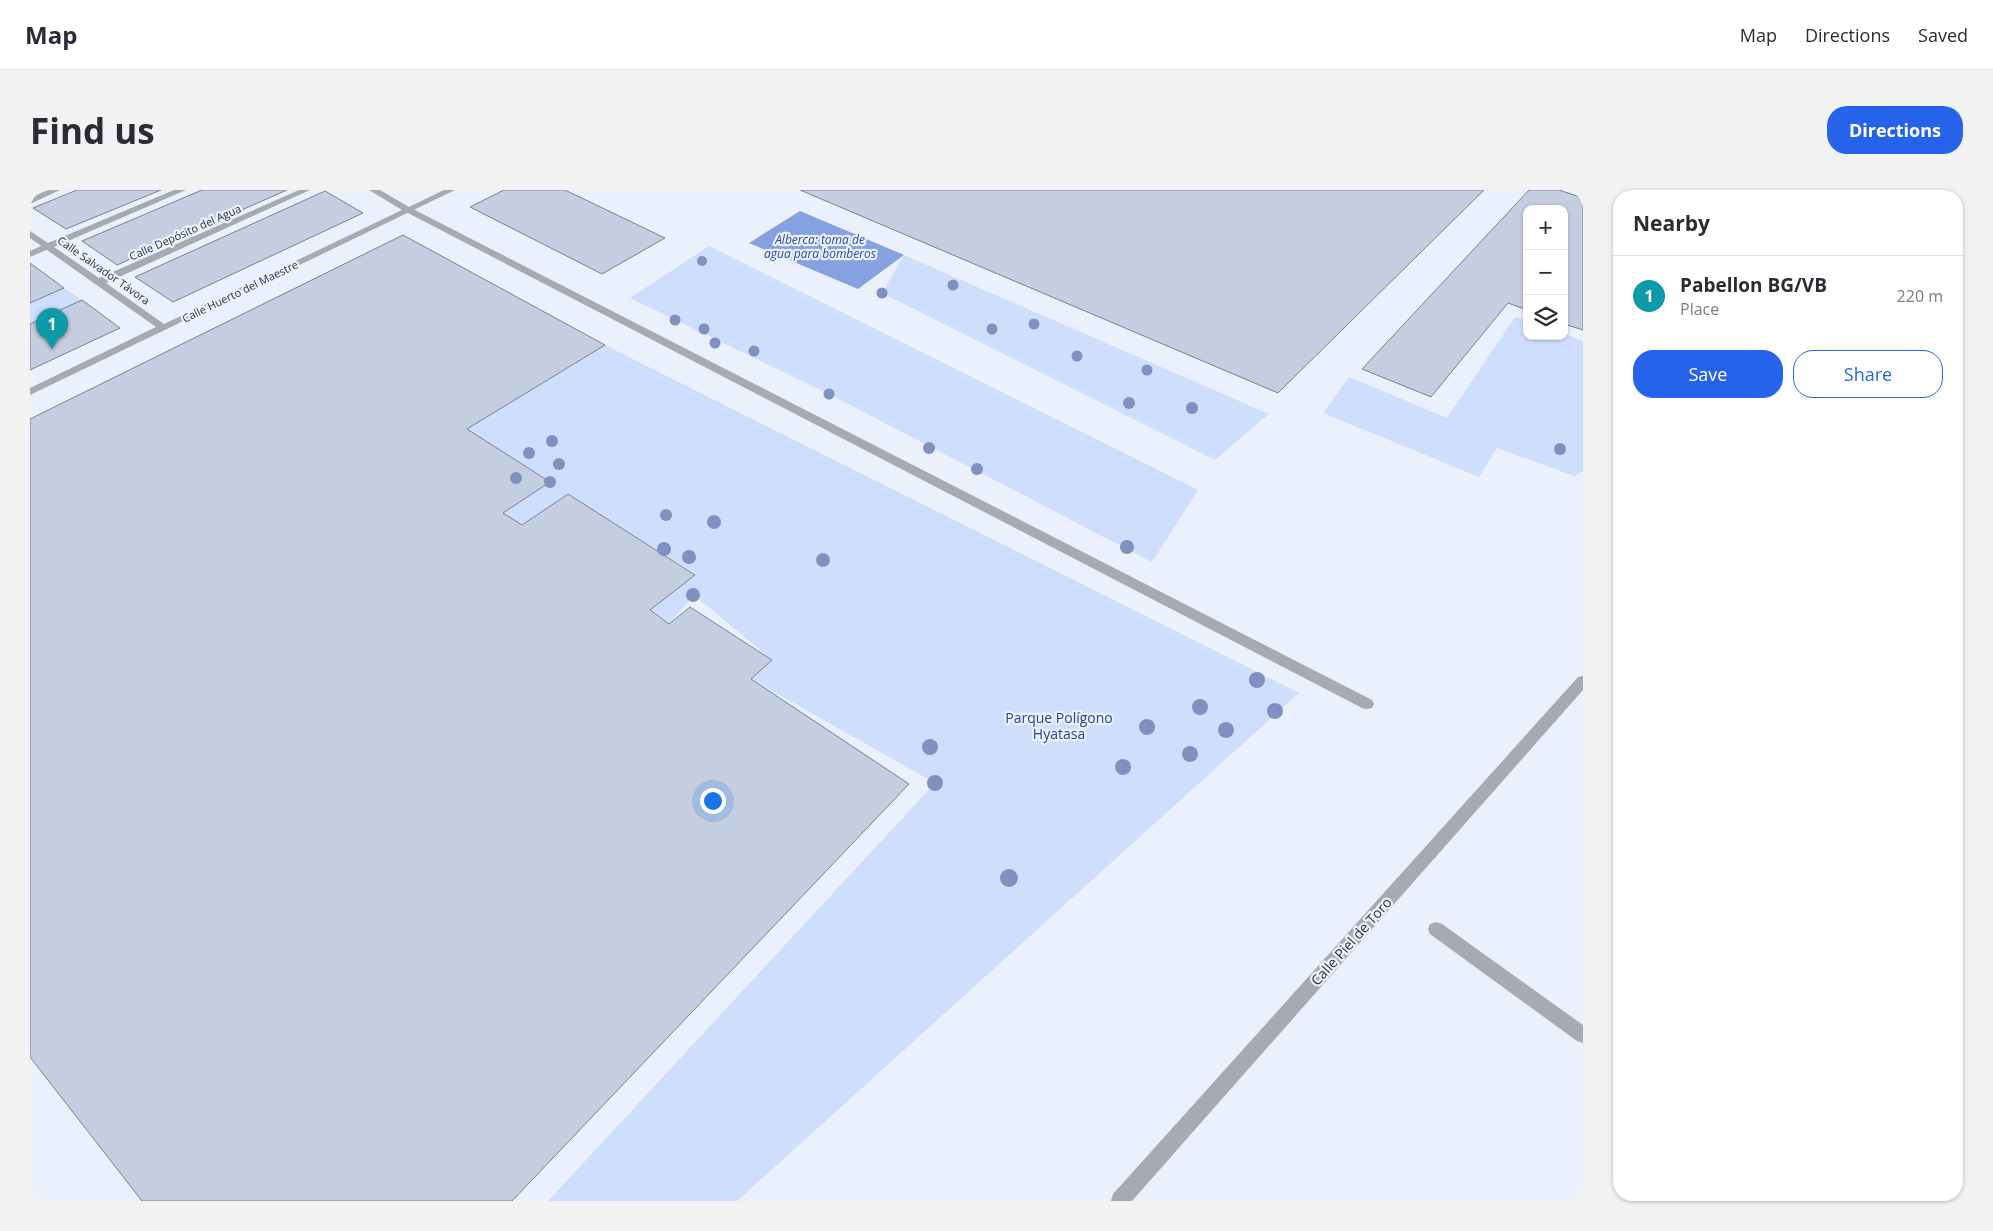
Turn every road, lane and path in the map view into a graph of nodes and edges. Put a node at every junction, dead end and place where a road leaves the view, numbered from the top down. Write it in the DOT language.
graph roads {
  1 [pos="56,190"];
  2 [pos="182,190"];
  3 [pos="306,190"];
  4 [pos="374,190"];
  5 [pos="451,190"];
  6 [pos="30,201"];
  7 [pos="409,210"];
  8 [pos="30,234"];
  9 [pos="48,246"];
  10 [pos="30,254"];
  11 [pos="99,282"];
  12 [pos="164,328"];
  13 [pos="30,392"];
  14 [pos="1583,681"];
  15 [pos="1367,704"];
  16 [pos="1436,929"];
  17 [pos="1583,1035"];
  18 [pos="1120,1201"];
  1 -- 6 [label="street"];
  2 -- 9 [label="street"];
  3 -- 11 [label="street, Calle Depósito del Agua"];
  4 -- 7 [label="street"];
  5 -- 7 [label="street, Calle Huerto del Maestre"];
  7 -- 12 [label="street, Calle Huerto del Maestre"];
  7 -- 15 [label="lane"];
  8 -- 9 [label="street, Calle Salvador Távora"];
  9 -- 10 [label="street"];
  9 -- 11 [label="street, Calle Salvador Távora"];
  11 -- 12 [label="street, Calle Salvador Távora"];
  12 -- 13 [label="street, Calle Huerto del Maestre"];
  14 -- 18 [label="street, Calle Piel de Toro"];
  16 -- 17 [label="street"];
}
